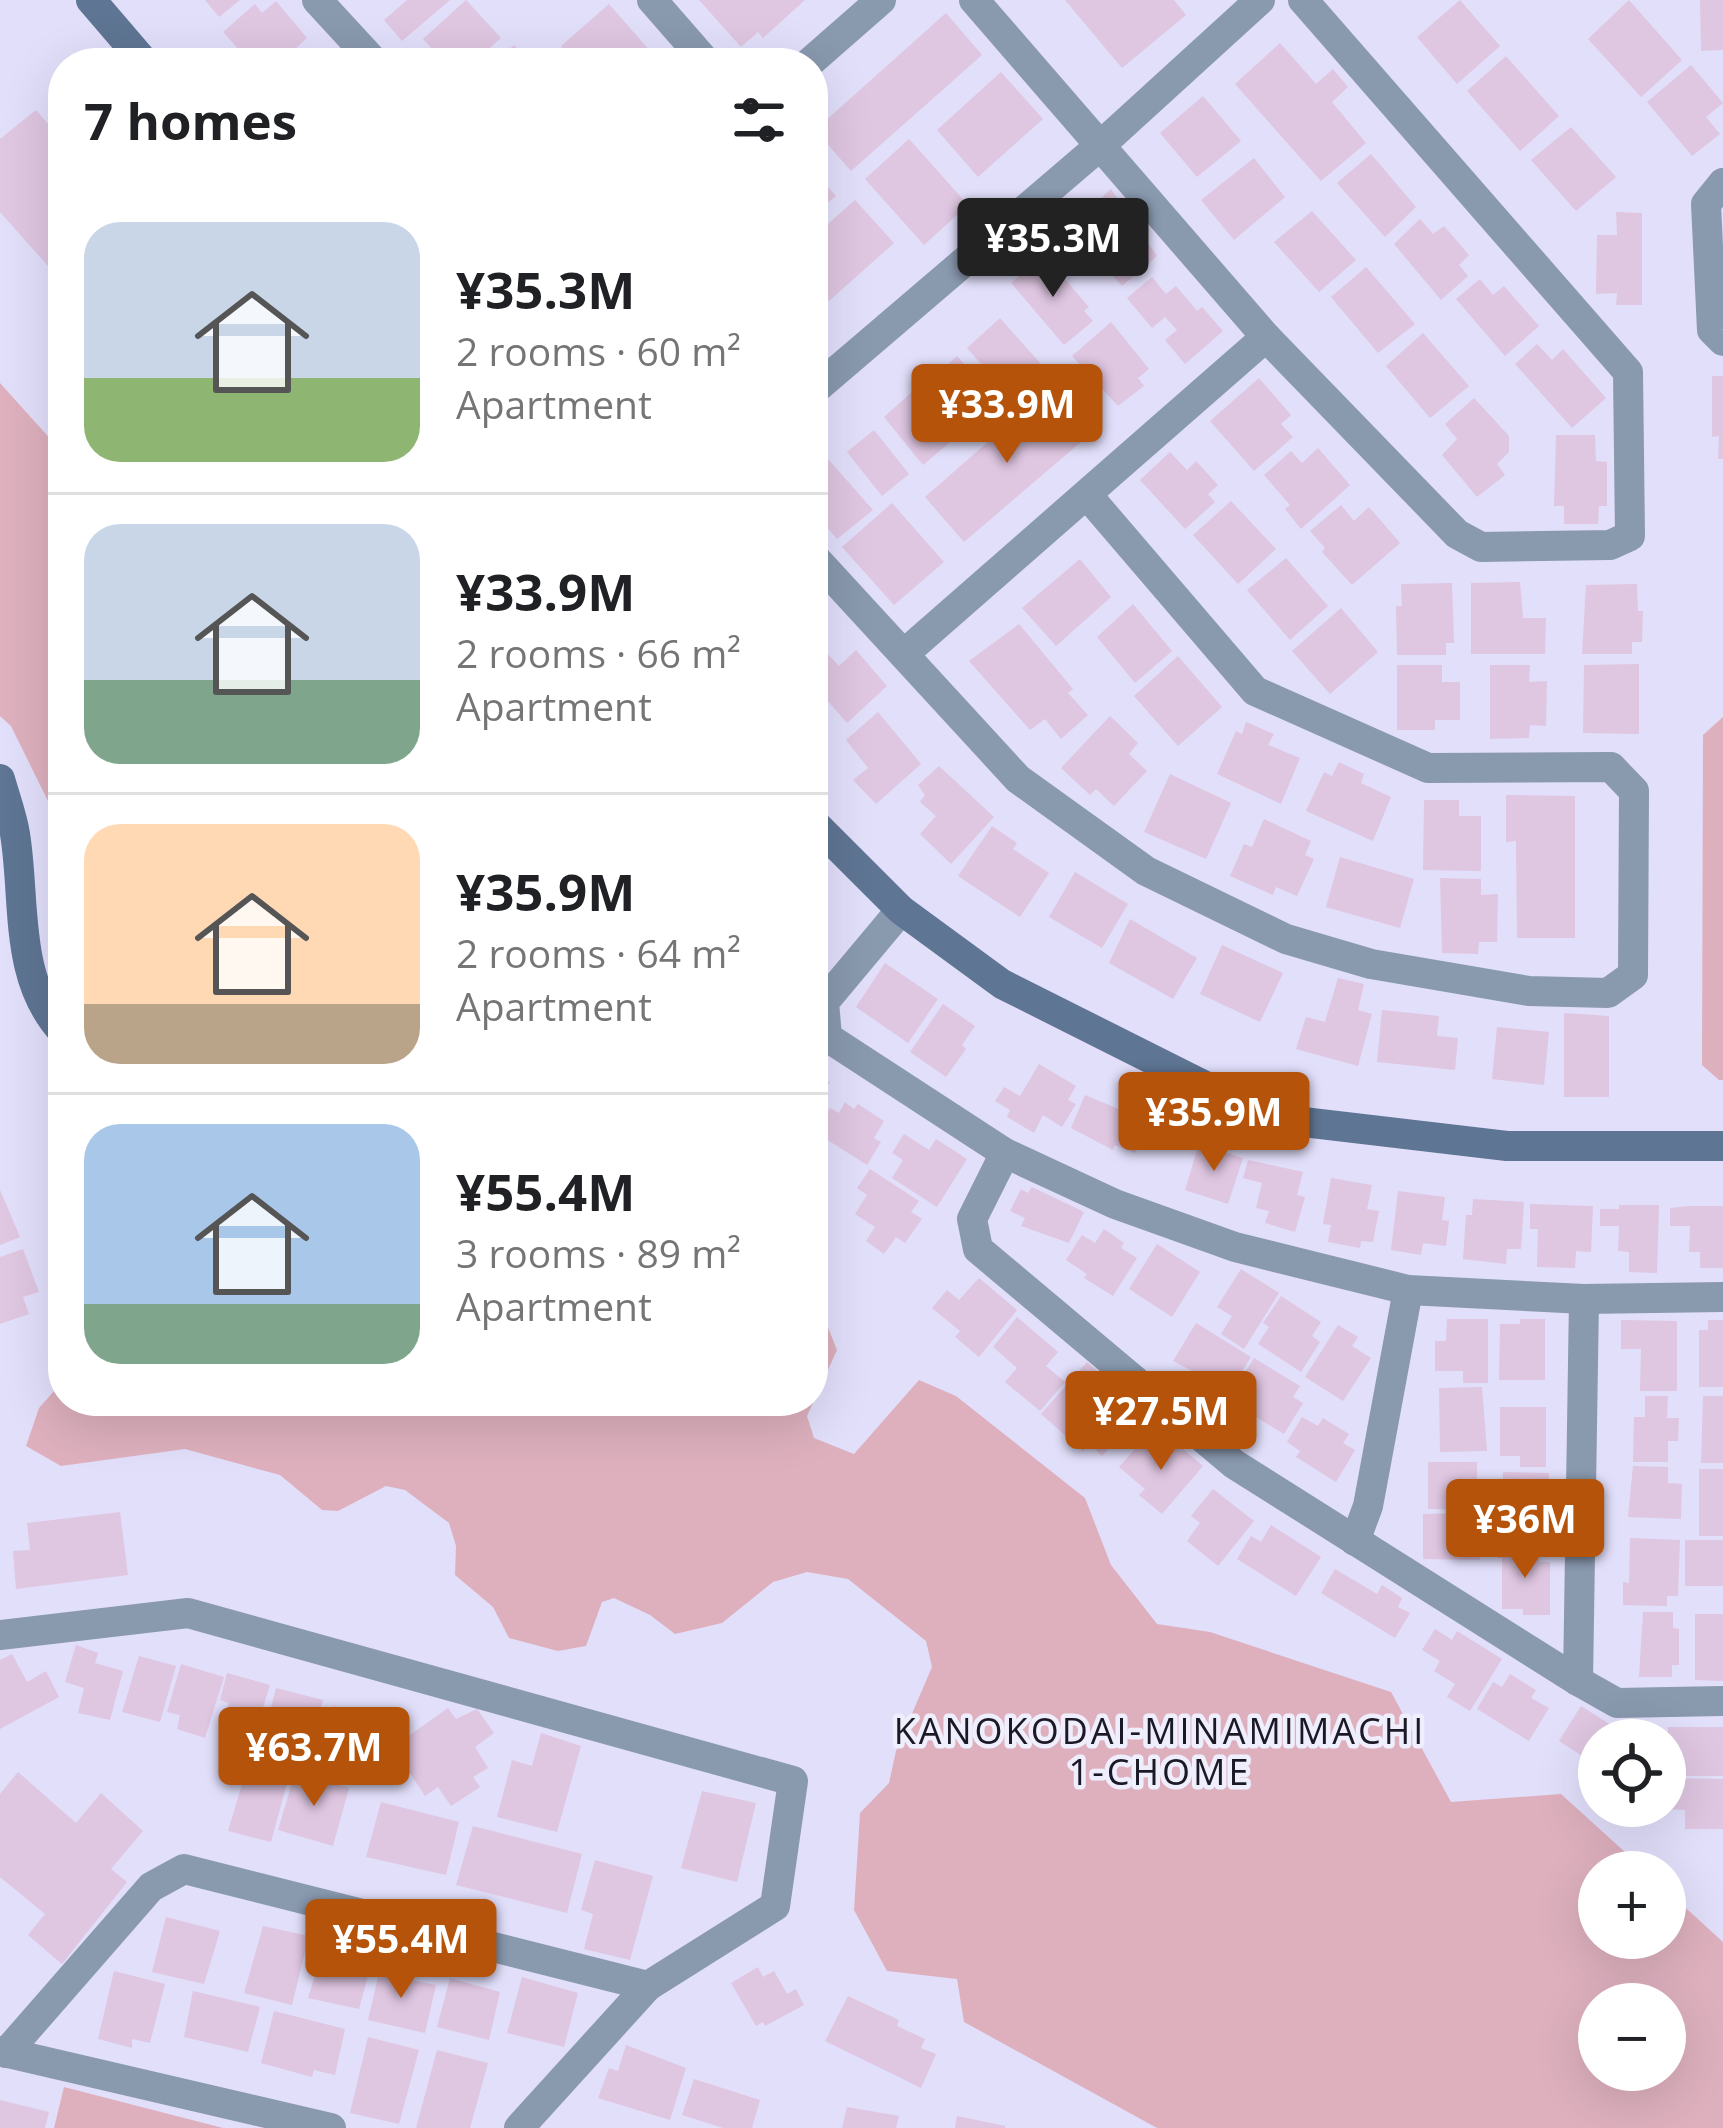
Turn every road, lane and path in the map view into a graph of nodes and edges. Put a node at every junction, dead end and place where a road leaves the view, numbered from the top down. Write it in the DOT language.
graph roads {
  1 [pos="91,0"];
  2 [pos="317,0"];
  3 [pos="652,0"];
  4 [pos="881,0"];
  5 [pos="974,0"];
  6 [pos="1260,0"];
  7 [pos="1303,0"];
  8 [pos="133,48"];
  9 [pos="361,48"];
  10 [pos="694,48"];
  11 [pos="826,48"];
  12 [pos="1102,144"];
  13 [pos="1723,183"];
  14 [pos="1266,337"];
  15 [pos="1723,341"];
  16 [pos="828,378"];
  17 [pos="1088,496"];
  18 [pos="828,572"];
  19 [pos="905,653"];
  20 [pos="0,778"];
  21 [pos="828,837"];
  22 [pos="902,910"];
  23 [pos="828,997"];
  24 [pos="48,1016"];
  25 [pos="828,1038"];
  26 [pos="1723,1146"];
  27 [pos="1006,1153"];
  28 [pos="1408,1290"];
  29 [pos="1723,1297"];
  30 [pos="1584,1300"];
  31 [pos="1355,1541"];
  32 [pos="0,1635"];
  33 [pos="1578,1681"];
  34 [pos="1723,1701"];
  35 [pos="648,1986"];
  36 [pos="3,2052"];
  37 [pos="331,2128"];
  38 [pos="519,2128"];
  1 -- 8 [label="street"];
  2 -- 9 [label="street"];
  3 -- 10 [label="street"];
  4 -- 11 [label="street"];
  5 -- 12 [label="street"];
  6 -- 12 [label="street"];
  7 -- 14 [label="street"];
  12 -- 14 [label="street"];
  12 -- 16 [label="street"];
  13 -- 15 [label="street"];
  14 -- 17 [label="street"];
  17 -- 19 [label="street"];
  17 -- 19 [label="street"];
  18 -- 19 [label="street"];
  20 -- 24 [label="street"];
  21 -- 22 [label="street"];
  22 -- 23 [label="street"];
  22 -- 26 [label="street"];
  25 -- 27 [label="street"];
  27 -- 28 [label="street"];
  27 -- 31 [label="street"];
  28 -- 30 [label="street"];
  28 -- 31 [label="street"];
  29 -- 30 [label="street"];
  30 -- 33 [label="street"];
  31 -- 33 [label="street"];
  32 -- 35 [label="street"];
  33 -- 34 [label="street"];
  35 -- 36 [label="street"];
  35 -- 38 [label="street"];
  36 -- 37 [label="street"];
}
